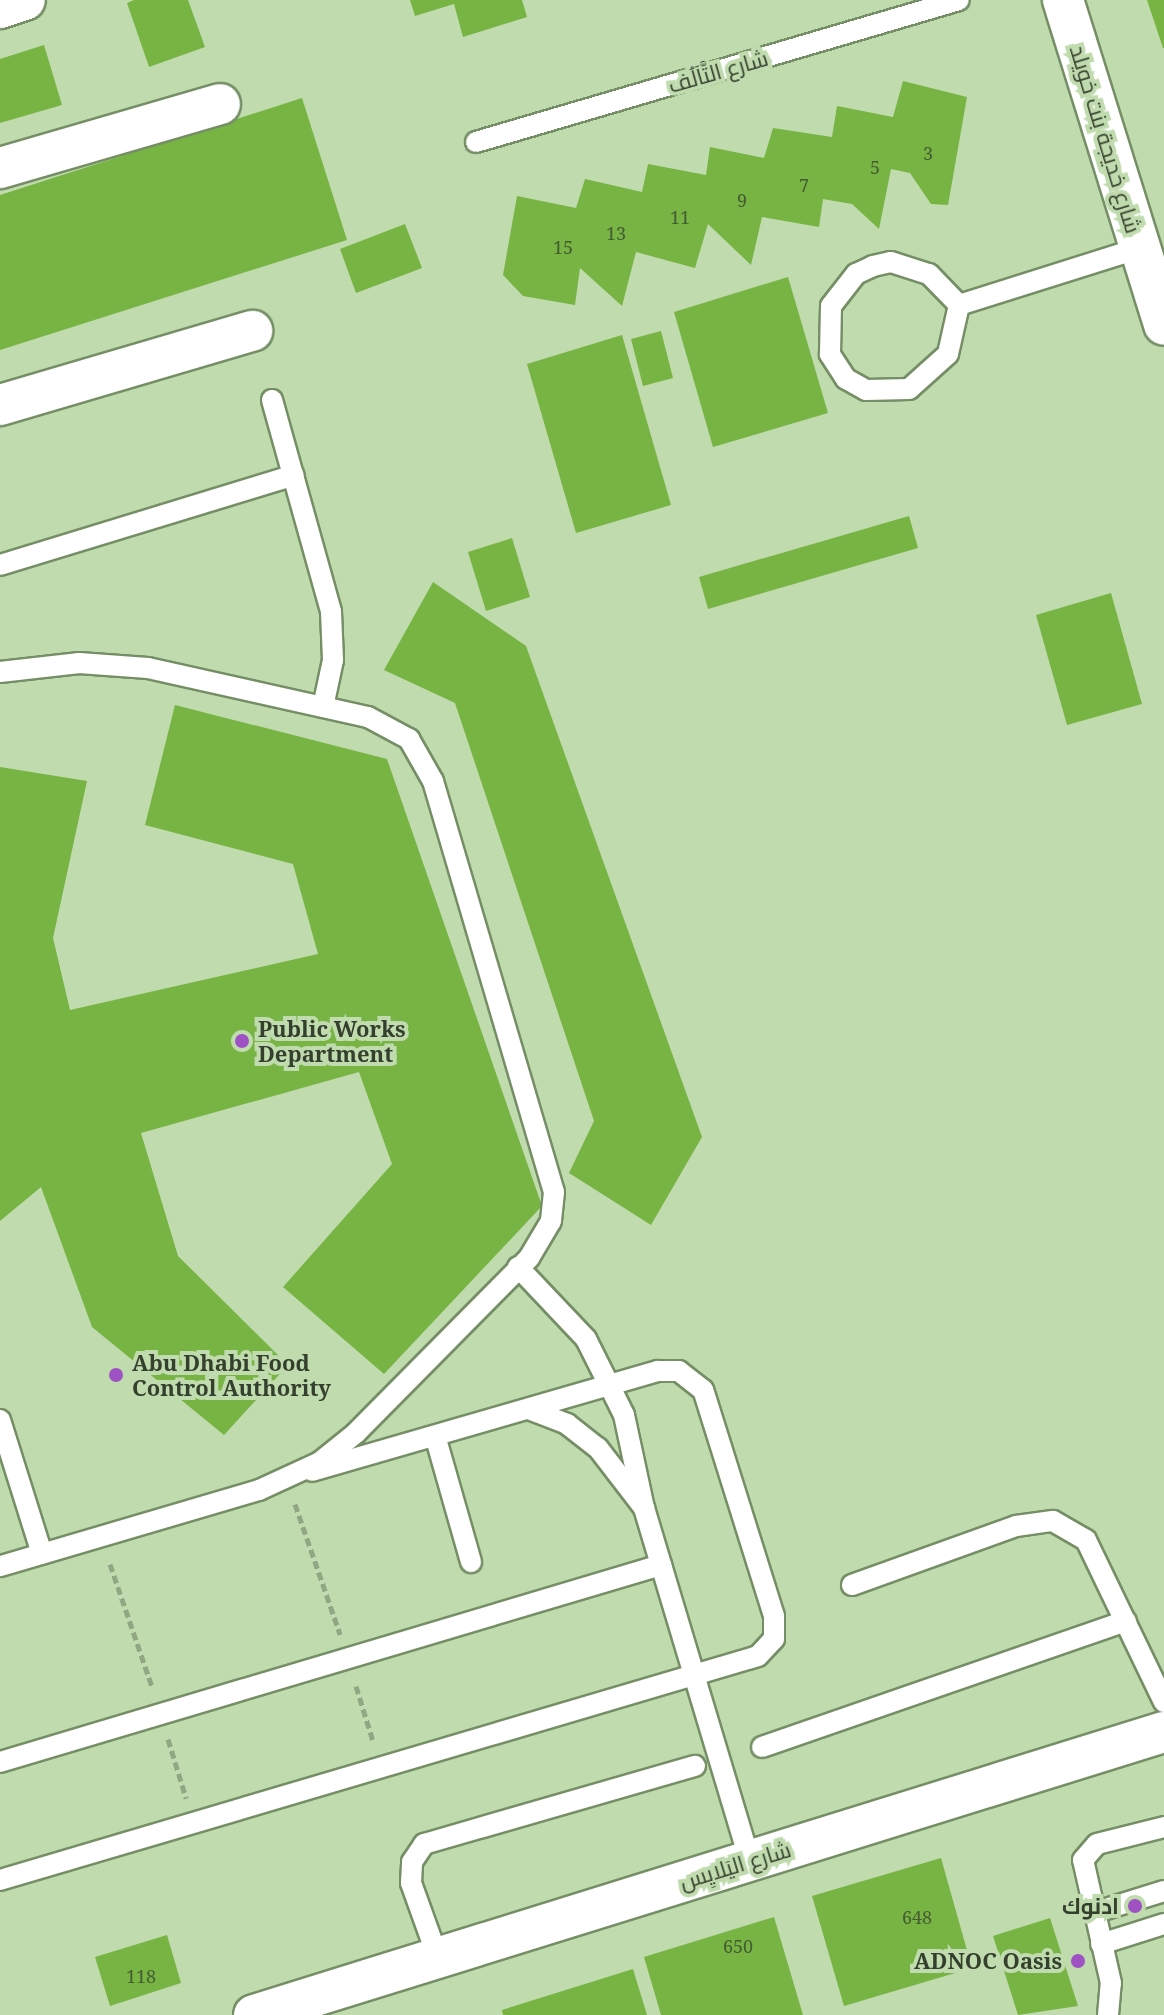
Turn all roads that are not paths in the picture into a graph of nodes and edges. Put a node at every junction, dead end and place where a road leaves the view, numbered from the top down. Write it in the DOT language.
graph roads {
  1 [pos="25,0"];
  2 [pos="959,0"];
  3 [pos="1063,0"];
  4 [pos="0,8"];
  5 [pos="220,104"];
  6 [pos="476,142"];
  7 [pos="0,168"];
  8 [pos="1140,248"];
  9 [pos="959,305"];
  10 [pos="1164,325"];
  11 [pos="252,331"];
  12 [pos="272,400"];
  13 [pos="0,405"];
  14 [pos="294,475"];
  15 [pos="0,565"];
  16 [pos="0,672"];
  17 [pos="323,707"];
  18 [pos="518,1267"];
  19 [pos="612,1385"];
  20 [pos="531,1410"];
  21 [pos="0,1420"];
  22 [pos="436,1439"];
  23 [pos="4,1444"];
  24 [pos="293,1477"];
  25 [pos="9,1478"];
  26 [pos="644,1508"];
  27 [pos="42,1554"];
  28 [pos="471,1562"];
  29 [pos="661,1565"];
  30 [pos="0,1566"];
  31 [pos="852,1585"];
  32 [pos="1126,1621"];
  33 [pos="694,1674"];
  34 [pos="1164,1702"];
  35 [pos="1164,1732"];
  36 [pos="762,1747"];
  37 [pos="0,1762"];
  38 [pos="695,1766"];
  39 [pos="1164,1827"];
  40 [pos="750,1861"];
  41 [pos="0,1880"];
  42 [pos="1164,1891"];
  43 [pos="1093,1913"];
  44 [pos="1164,1924"];
  45 [pos="1101,1944"];
  46 [pos="438,1958"];
  47 [pos="309,2007"];
  48 [pos="254,2015"];
  49 [pos="1108,2015"];
  1 -- 4 [label="street"];
  2 -- 6 [label="lane, شارع التَّآلُف"];
  3 -- 8 [label="street, شارع خديجة بنت خويلد"];
  5 -- 7 [label="street"];
  8 -- 9 [label="lane"];
  8 -- 10 [label="street, شارع خديجة بنت خويلد"];
  9 -- 9 [label="lane"];
  11 -- 13 [label="street"];
  12 -- 14 [label="lane"];
  14 -- 15 [label="lane"];
  14 -- 17 [label="lane"];
  16 -- 17 [label="lane"];
  17 -- 18 [label="lane"];
  18 -- 19 [label="lane"];
  18 -- 24 [label="lane"];
  19 -- 20 [label="lane"];
  19 -- 26 [label="lane"];
  19 -- 33 [label="lane"];
  20 -- 22 [label="lane"];
  20 -- 26 [label="lane"];
  21 -- 23 [label="lane"];
  22 -- 24 [label="lane"];
  22 -- 28 [label="lane"];
  23 -- 25 [label="lane"];
  24 -- 27 [label="lane"];
  25 -- 27 [label="lane"];
  26 -- 29 [label="lane"];
  27 -- 30 [label="lane"];
  29 -- 33 [label="lane"];
  29 -- 37 [label="lane"];
  31 -- 32 [label="lane"];
  32 -- 34 [label="lane"];
  32 -- 36 [label="lane"];
  33 -- 40 [label="lane"];
  33 -- 41 [label="lane"];
  35 -- 40 [label="street, شارع اليَلايِس"];
  38 -- 46 [label="lane"];
  39 -- 43 [label="lane"];
  40 -- 46 [label="street, شارع اليَلايِس"];
  42 -- 43 [label="lane"];
  43 -- 45 [label="lane"];
  44 -- 45 [label="lane"];
  45 -- 49 [label="lane"];
  46 -- 47 [label="street, شارع اليَلايِس"];
  47 -- 48 [label="street, شارع اليَلايِس"];
}
